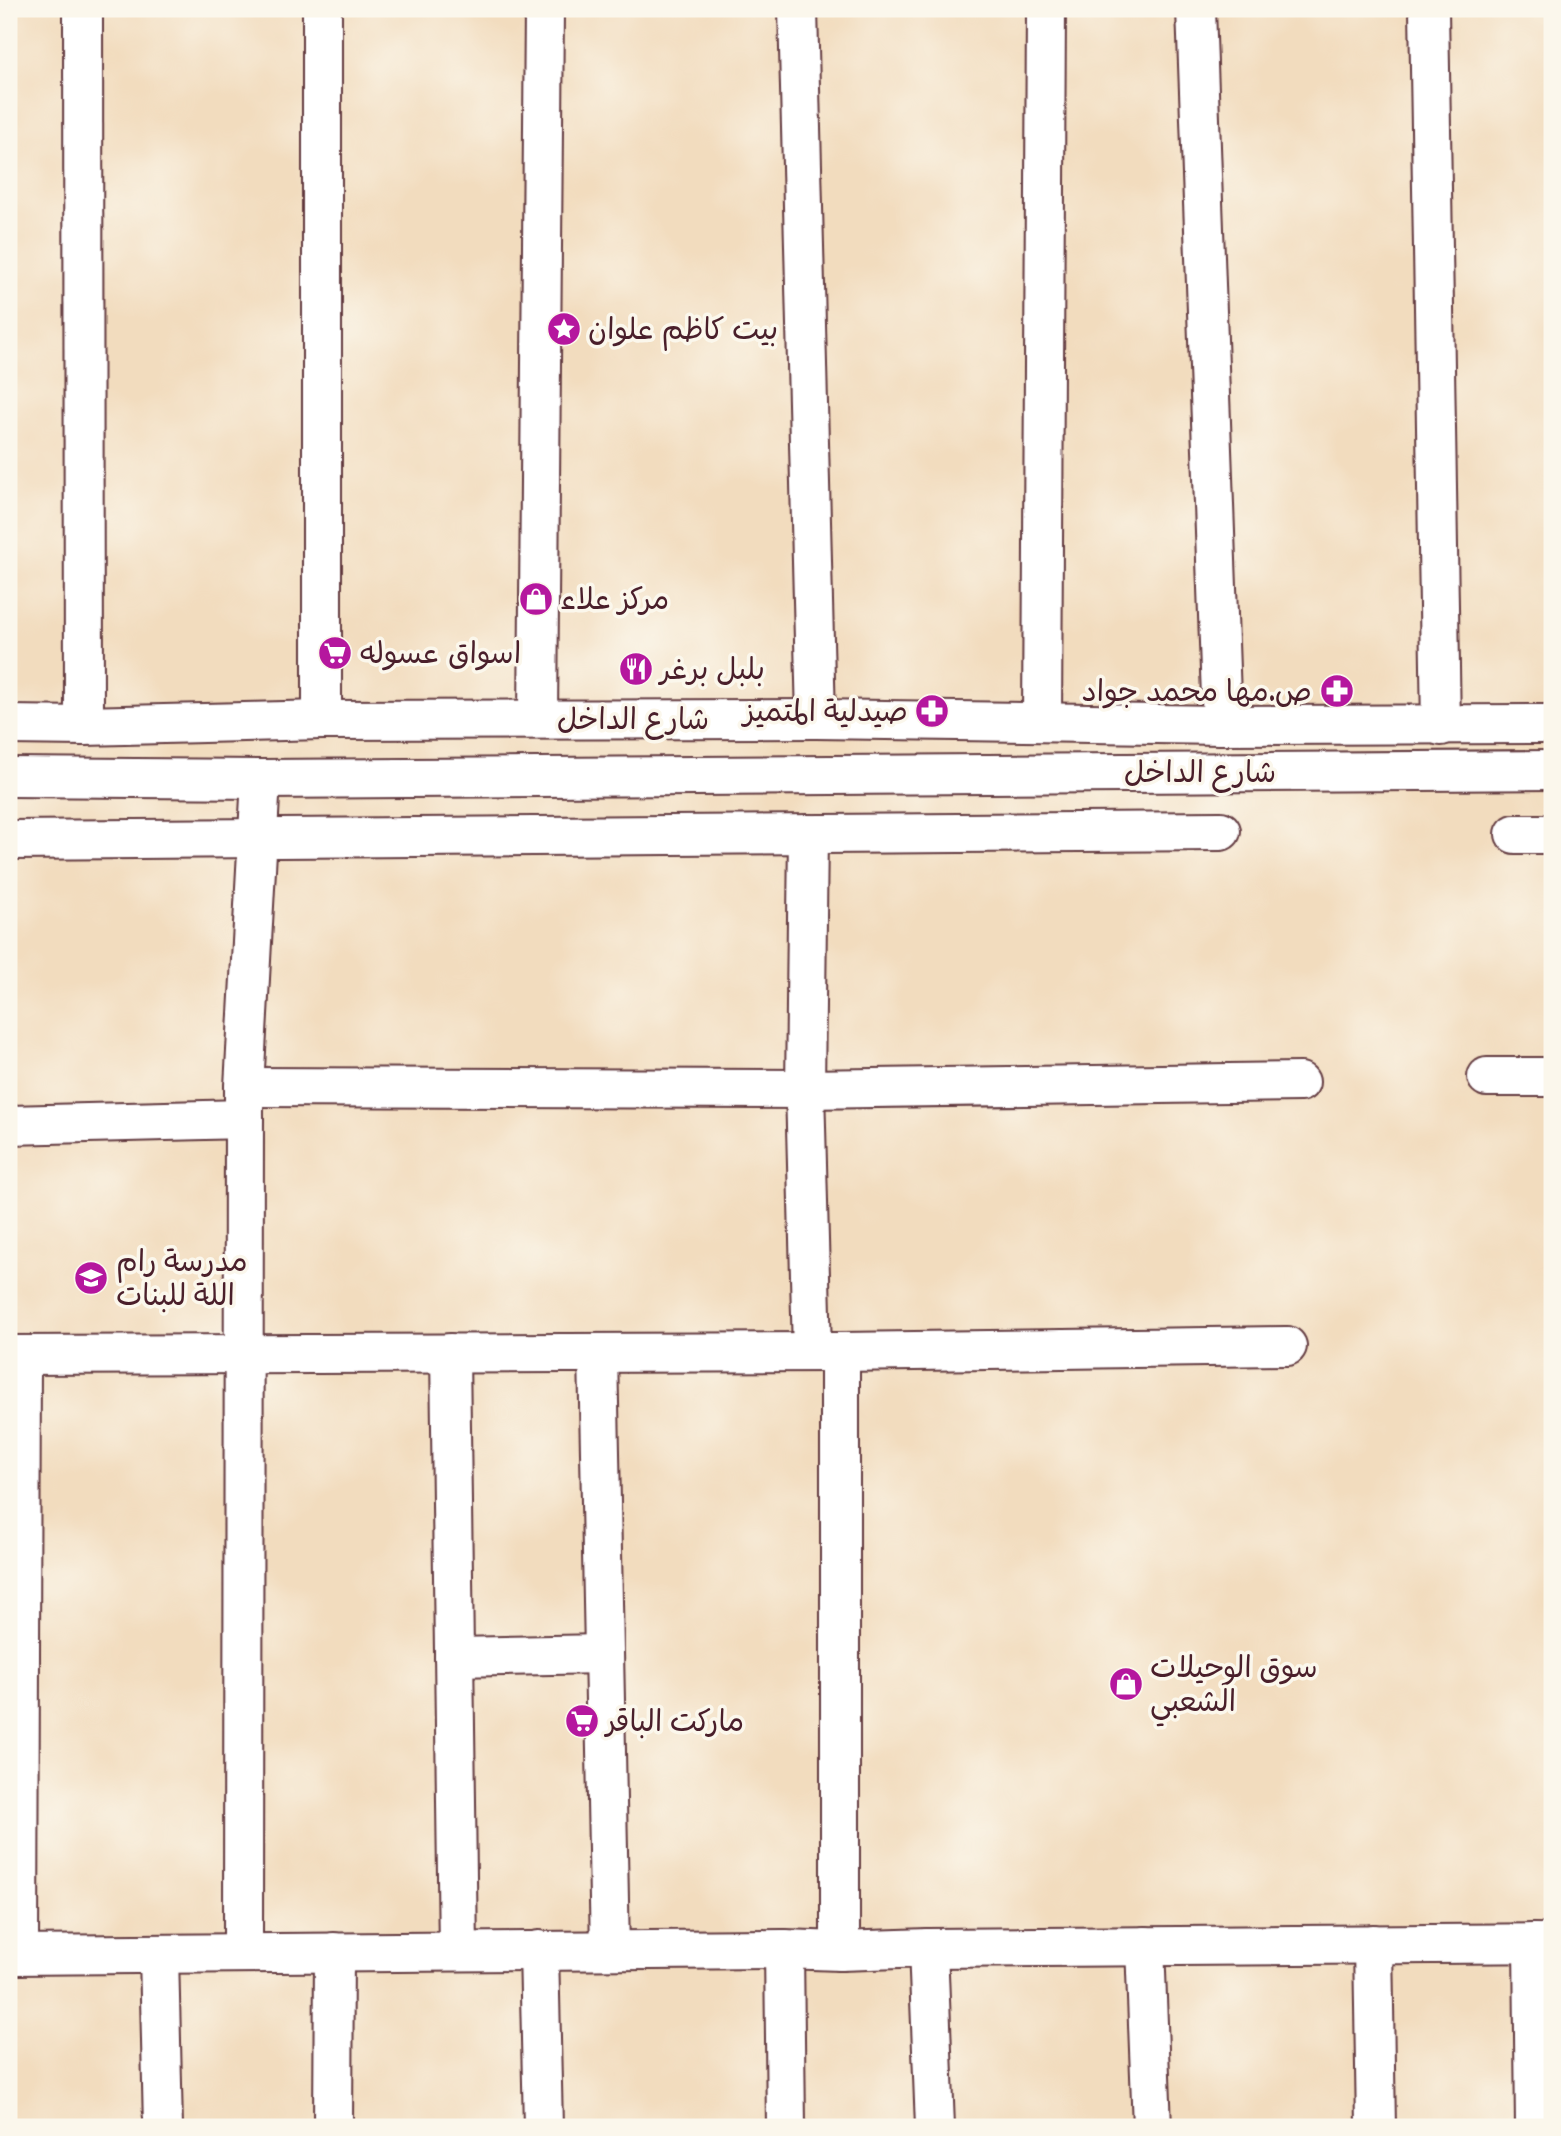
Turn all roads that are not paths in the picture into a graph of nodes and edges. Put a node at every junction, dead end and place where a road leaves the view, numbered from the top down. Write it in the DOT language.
graph roads {
  1 [pos="83,9"];
  2 [pos="322,9"];
  3 [pos="544,9"];
  4 [pos="798,9"];
  5 [pos="1046,9"];
  6 [pos="1196,9"];
  7 [pos="1429,9"];
  8 [pos="538,719"];
  9 [pos="816,719"];
  10 [pos="322,720"];
  11 [pos="1042,722"];
  12 [pos="1552,724"];
  13 [pos="9,725"];
  14 [pos="1222,725"];
  15 [pos="84,726"];
  16 [pos="1441,726"];
  17 [pos="1552,770"];
  18 [pos="9,777"];
  19 [pos="261,779"];
  20 [pos="1221,831"];
  21 [pos="808,834"];
  22 [pos="256,838"];
  23 [pos="9,840"];
  24 [pos="1487,1077"];
  25 [pos="1552,1077"];
  26 [pos="1300,1082"];
  27 [pos="805,1089"];
  28 [pos="244,1103"];
  29 [pos="9,1125"];
  30 [pos="1287,1346"];
  31 [pos="826,1352"];
  32 [pos="450,1353"];
  33 [pos="598,1353"];
  34 [pos="244,1354"];
  35 [pos="15,1355"];
  36 [pos="14,1650"];
  37 [pos="604,1654"];
  38 [pos="454,1657"];
  39 [pos="1543,1943"];
  40 [pos="1373,1944"];
  41 [pos="1144,1946"];
  42 [pos="928,1948"];
  43 [pos="784,1949"];
  44 [pos="539,1950"];
  45 [pos="610,1950"];
  46 [pos="457,1951"];
  47 [pos="839,1951"];
  48 [pos="334,1952"];
  49 [pos="243,1953"];
  50 [pos="159,1954"];
  51 [pos="14,1955"];
  52 [pos="163,2127"];
  53 [pos="333,2127"];
  54 [pos="543,2127"];
  55 [pos="786,2127"];
  56 [pos="935,2127"];
  57 [pos="1152,2127"];
  58 [pos="1376,2127"];
  59 [pos="1535,2127"];
  1 -- 15 [label="street"];
  2 -- 10 [label="street"];
  3 -- 8 [label="street"];
  4 -- 9 [label="street"];
  5 -- 11 [label="street"];
  6 -- 14 [label="street"];
  7 -- 16 [label="street"];
  8 -- 9 [label="street, شارع الداخل"];
  8 -- 10 [label="street, شارع الداخل"];
  9 -- 11 [label="street, شارع الداخل"];
  10 -- 15 [label="street, شارع الداخل"];
  11 -- 14 [label="street, شارع الداخل"];
  12 -- 16 [label="street, شارع الداخل"];
  13 -- 15 [label="street, شارع الداخل"];
  14 -- 16 [label="street, شارع الداخل"];
  17 -- 19 [label="street, شارع الداخل"];
  18 -- 19 [label="street, شارع الداخل"];
  19 -- 22 [label="street"];
  20 -- 21 [label="street"];
  21 -- 22 [label="street"];
  21 -- 27 [label="street"];
  22 -- 23 [label="street"];
  22 -- 28 [label="street"];
  24 -- 25 [label="street"];
  26 -- 27 [label="street"];
  27 -- 28 [label="street"];
  27 -- 31 [label="street"];
  28 -- 29 [label="street"];
  28 -- 34 [label="street"];
  30 -- 31 [label="street"];
  31 -- 33 [label="street"];
  31 -- 47 [label="street"];
  32 -- 33 [label="street"];
  32 -- 34 [label="street"];
  32 -- 38 [label="street"];
  33 -- 37 [label="street"];
  34 -- 35 [label="street"];
  34 -- 49 [label="street"];
  35 -- 36 [label="street"];
  36 -- 51 [label="street"];
  37 -- 38 [label="street"];
  37 -- 45 [label="street"];
  38 -- 46 [label="street"];
  39 -- 40 [label="street"];
  39 -- 59 [label="street"];
  40 -- 41 [label="street"];
  40 -- 58 [label="street"];
  41 -- 42 [label="street"];
  41 -- 57 [label="street"];
  42 -- 47 [label="street"];
  42 -- 56 [label="street"];
  43 -- 45 [label="street"];
  43 -- 47 [label="street"];
  43 -- 55 [label="street"];
  44 -- 45 [label="street"];
  44 -- 46 [label="street"];
  44 -- 54 [label="street"];
  46 -- 48 [label="street"];
  48 -- 49 [label="street"];
  48 -- 53 [label="street"];
  49 -- 50 [label="street"];
  50 -- 51 [label="street"];
  50 -- 52 [label="street"];
}
